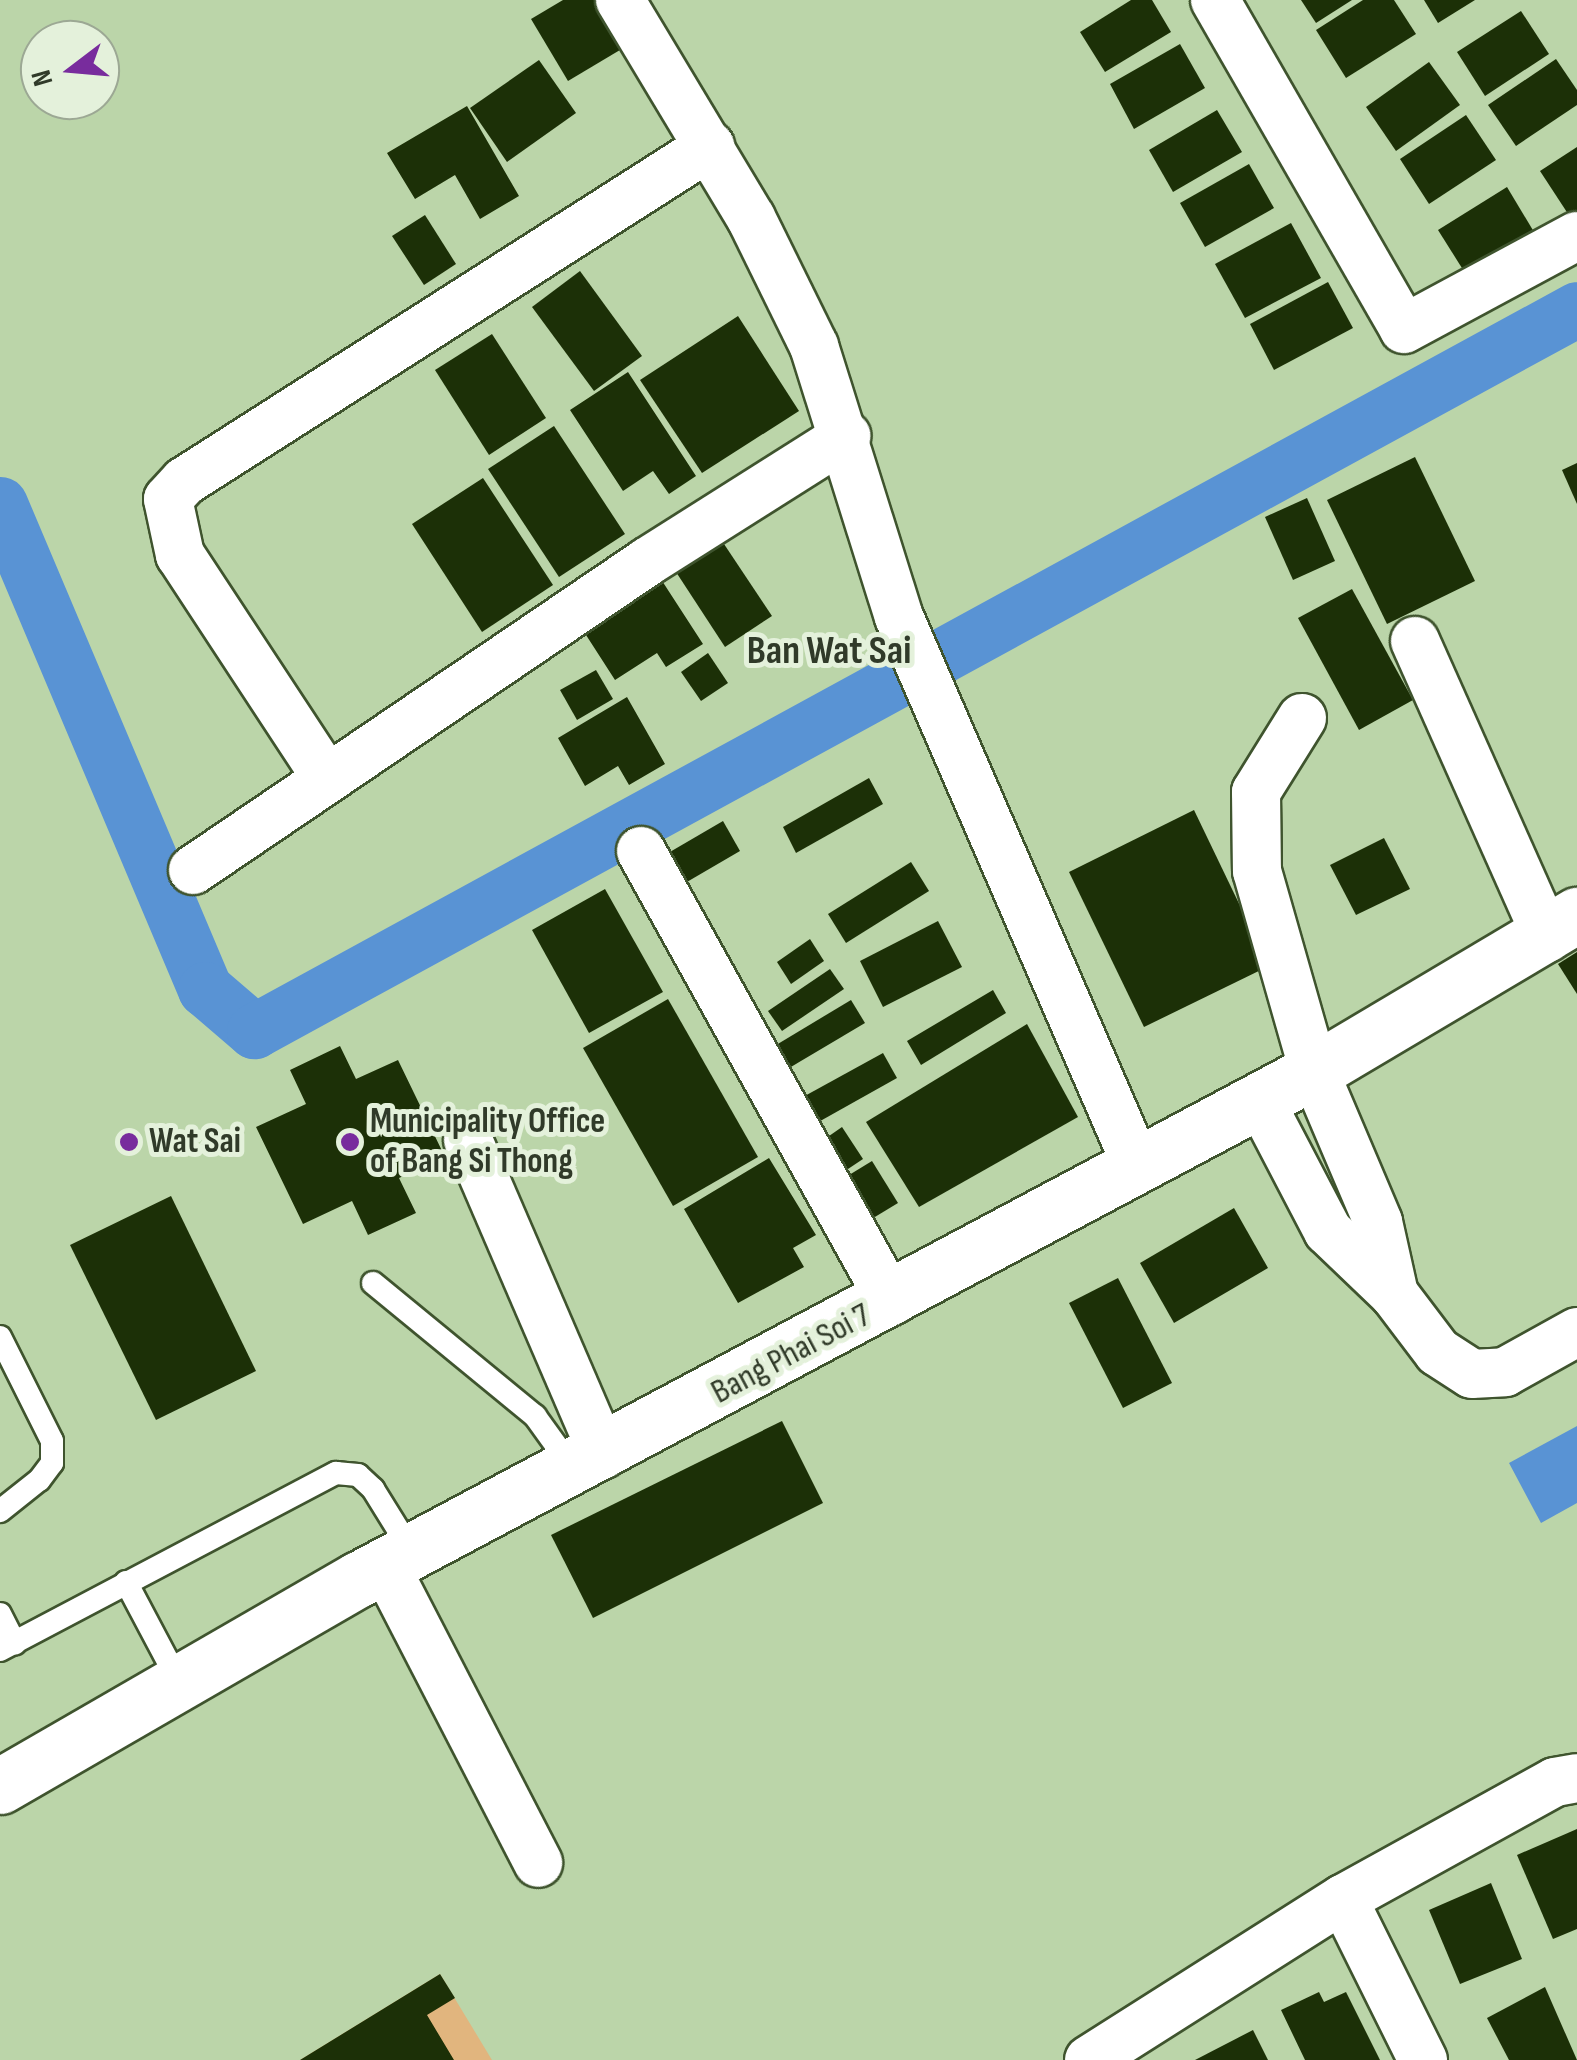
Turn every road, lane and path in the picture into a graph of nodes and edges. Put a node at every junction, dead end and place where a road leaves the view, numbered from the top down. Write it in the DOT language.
graph roads {
  1 [pos="620,0"];
  2 [pos="1215,0"];
  3 [pos="710,146"];
  4 [pos="1577,236"];
  5 [pos="846,436"];
  6 [pos="1415,641"];
  7 [pos="1302,718"];
  8 [pos="326,777"];
  9 [pos="641,851"];
  10 [pos="193,870"];
  11 [pos="1562,926"];
  12 [pos="1314,1071"];
  13 [pos="1259,1099"];
  14 [pos="468,1140"];
  15 [pos="1137,1166"];
  16 [pos="374,1283"];
  17 [pos="1394,1294"];
  18 [pos="891,1301"];
  19 [pos="1577,1332"];
  20 [pos="0,1337"];
  21 [pos="589,1462"];
  22 [pos="0,1511"];
  23 [pos="398,1559"];
  24 [pos="126,1582"];
  25 [pos="0,1614"];
  26 [pos="8,1646"];
  27 [pos="179,1682"];
  28 [pos="1577,1778"];
  29 [pos="0,1786"];
  30 [pos="538,1862"];
  31 [pos="1343,1899"];
  32 [pos="1098,2057"];
  33 [pos="1423,2060"];
  1 -- 3 [label="street"];
  2 -- 4 [label="street"];
  3 -- 5 [label="street"];
  3 -- 8 [label="street"];
  5 -- 8 [label="street"];
  5 -- 15 [label="street"];
  6 -- 11 [label="street"];
  7 -- 12 [label="street"];
  8 -- 10 [label="street"];
  9 -- 18 [label="street"];
  11 -- 12 [label="street, Bang Phai Soi 7"];
  12 -- 13 [label="street, Bang Phai Soi 7"];
  12 -- 17 [label="street"];
  13 -- 15 [label="street, Bang Phai Soi 7"];
  13 -- 17 [label="street"];
  14 -- 21 [label="street"];
  15 -- 18 [label="street, Bang Phai Soi 7"];
  16 -- 21 [label="lane"];
  17 -- 19 [label="street"];
  18 -- 21 [label="street, Bang Phai Soi 7"];
  20 -- 22 [label="lane"];
  21 -- 23 [label="street, Bang Phai Soi 7"];
  23 -- 24 [label="lane"];
  23 -- 27 [label="street, Bang Phai Soi 7"];
  23 -- 30 [label="street"];
  24 -- 26 [label="lane"];
  24 -- 27 [label="lane"];
  25 -- 26 [label="lane"];
  27 -- 29 [label="street, Bang Phai Soi 7"];
  28 -- 31 [label="street"];
  31 -- 32 [label="street"];
  31 -- 33 [label="street"];
}
